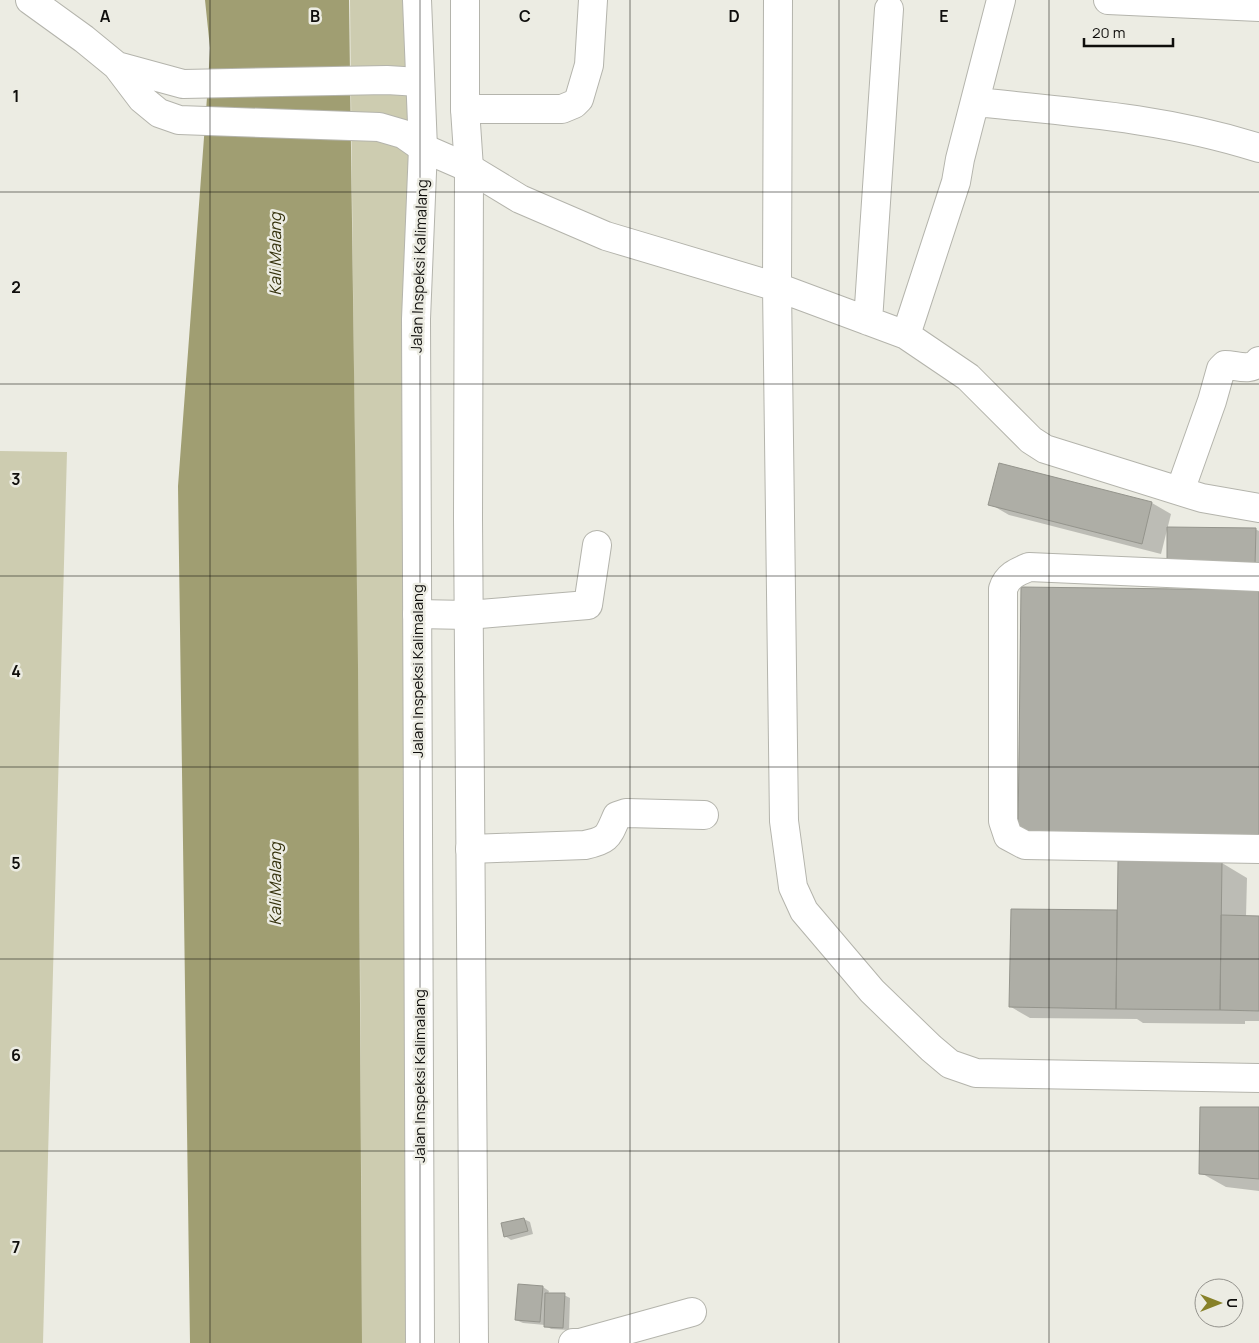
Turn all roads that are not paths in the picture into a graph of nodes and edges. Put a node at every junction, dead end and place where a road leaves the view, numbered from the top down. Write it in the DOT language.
graph roads {
  1 [pos="30,0"];
  2 [pos="417,0"];
  3 [pos="465,0"];
  4 [pos="593,0"];
  5 [pos="778,0"];
  6 [pos="1002,0"];
  7 [pos="1108,0"];
  8 [pos="1259,7"];
  9 [pos="889,9"];
  10 [pos="117,66"];
  11 [pos="419,82"];
  12 [pos="976,102"];
  13 [pos="465,110"];
  14 [pos="423,148"];
  15 [pos="1259,148"];
  16 [pos="469,168"];
  17 [pos="777,286"];
  18 [pos="868,321"];
  19 [pos="906,335"];
  20 [pos="1259,361"];
  21 [pos="1180,491"];
  22 [pos="1259,508"];
  23 [pos="597,545"];
  24 [pos="1259,577"];
  25 [pos="417,614"];
  26 [pos="468,615"];
  27 [pos="704,815"];
  28 [pos="1259,848"];
  29 [pos="470,849"];
  30 [pos="1259,1078"];
  31 [pos="692,1312"];
  32 [pos="420,1343"];
  33 [pos="474,1343"];
  34 [pos="573,1343"];
  1 -- 10 [label="street"];
  2 -- 11 [label="street, Jalan Inspeksi Kalimalang"];
  3 -- 13 [label="street"];
  4 -- 13 [label="street"];
  5 -- 17 [label="street"];
  6 -- 12 [label="street"];
  7 -- 8 [label="street"];
  9 -- 18 [label="street"];
  10 -- 11 [label="street"];
  10 -- 14 [label="street"];
  11 -- 14 [label="street, Jalan Inspeksi Kalimalang"];
  12 -- 15 [label="street"];
  12 -- 19 [label="street"];
  13 -- 16 [label="street"];
  14 -- 16 [label="street"];
  14 -- 25 [label="street, Jalan Inspeksi Kalimalang"];
  16 -- 17 [label="street"];
  16 -- 26 [label="street"];
  17 -- 18 [label="street"];
  17 -- 30 [label="street"];
  18 -- 19 [label="street"];
  19 -- 21 [label="street"];
  20 -- 21 [label="street"];
  21 -- 22 [label="street"];
  23 -- 26 [label="street"];
  24 -- 28 [label="street"];
  25 -- 26 [label="street"];
  25 -- 32 [label="street, Jalan Inspeksi Kalimalang"];
  26 -- 29 [label="street"];
  27 -- 29 [label="street"];
  29 -- 33 [label="street"];
  31 -- 34 [label="street"];
}
